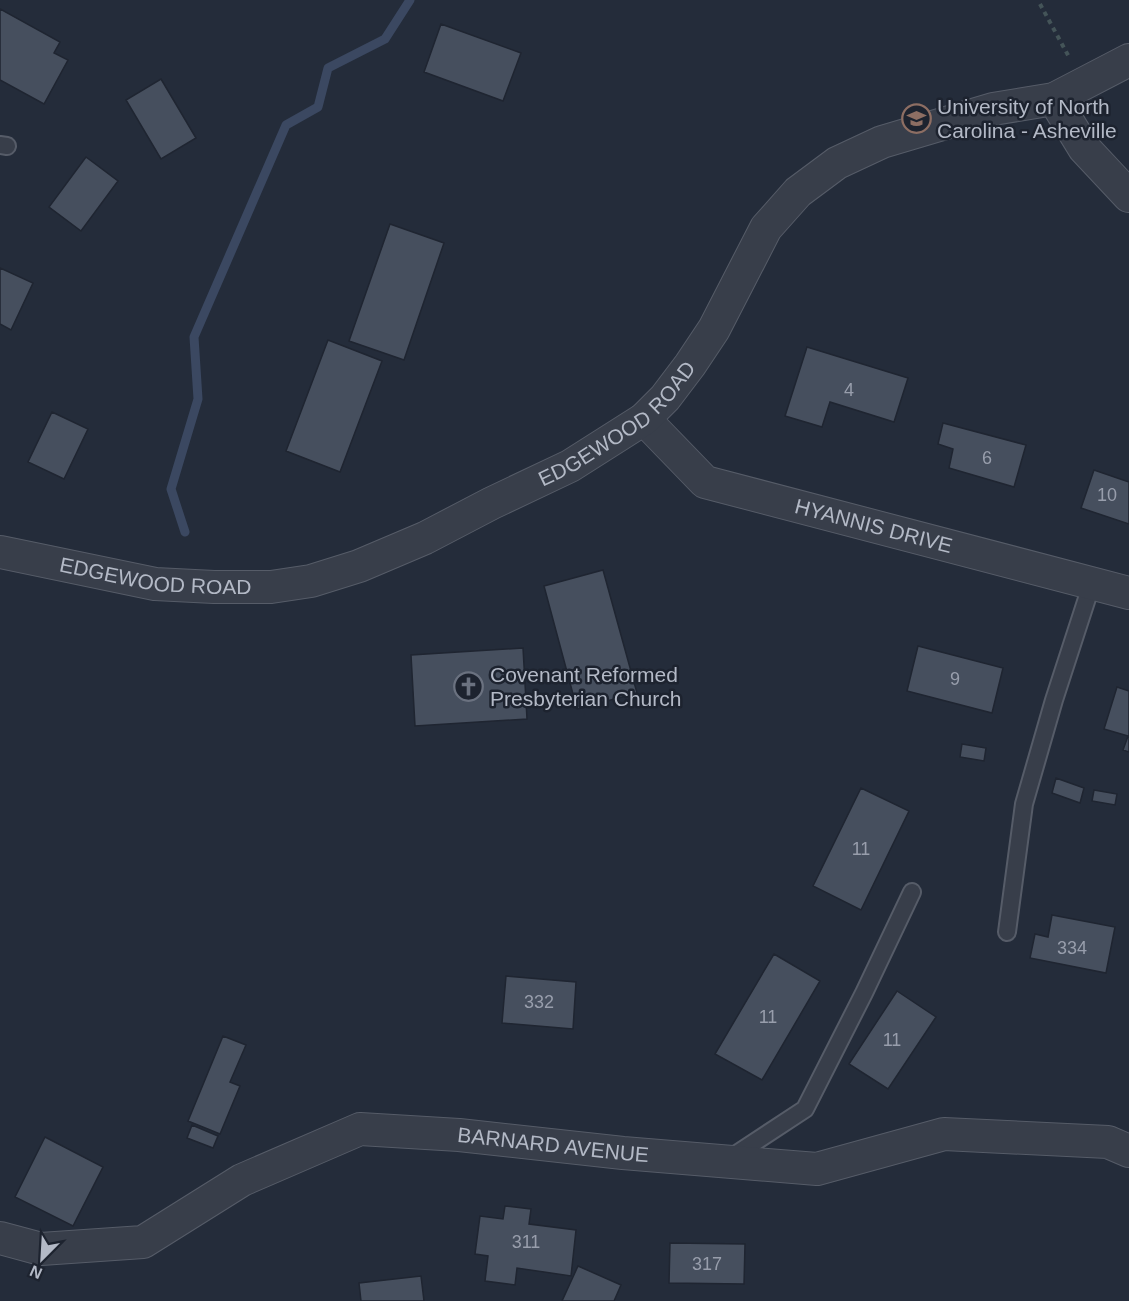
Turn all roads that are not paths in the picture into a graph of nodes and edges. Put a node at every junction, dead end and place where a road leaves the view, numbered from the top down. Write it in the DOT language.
graph roads {
  1 [pos="1129,60"];
  2 [pos="1054,99"];
  3 [pos="1129,196"];
  4 [pos="644,418"];
  5 [pos="0,552"];
  6 [pos="1092,583"];
  7 [pos="1129,593"];
  8 [pos="912,892"];
  9 [pos="1007,932"];
  10 [pos="1129,1151"];
  11 [pos="725,1161"];
  12 [pos="0,1238"];
  1 -- 2 [label="street, EDGEWOOD ROAD"];
  2 -- 3 [label="street"];
  2 -- 4 [label="street, EDGEWOOD ROAD"];
  4 -- 5 [label="street, EDGEWOOD ROAD"];
  4 -- 6 [label="street, HYANNIS DRIVE"];
  6 -- 7 [label="street, HYANNIS DRIVE"];
  6 -- 9 [label="lane"];
  8 -- 11 [label="lane"];
  10 -- 11 [label="street, BARNARD AVENUE"];
  11 -- 12 [label="street, BARNARD AVENUE"];
}
